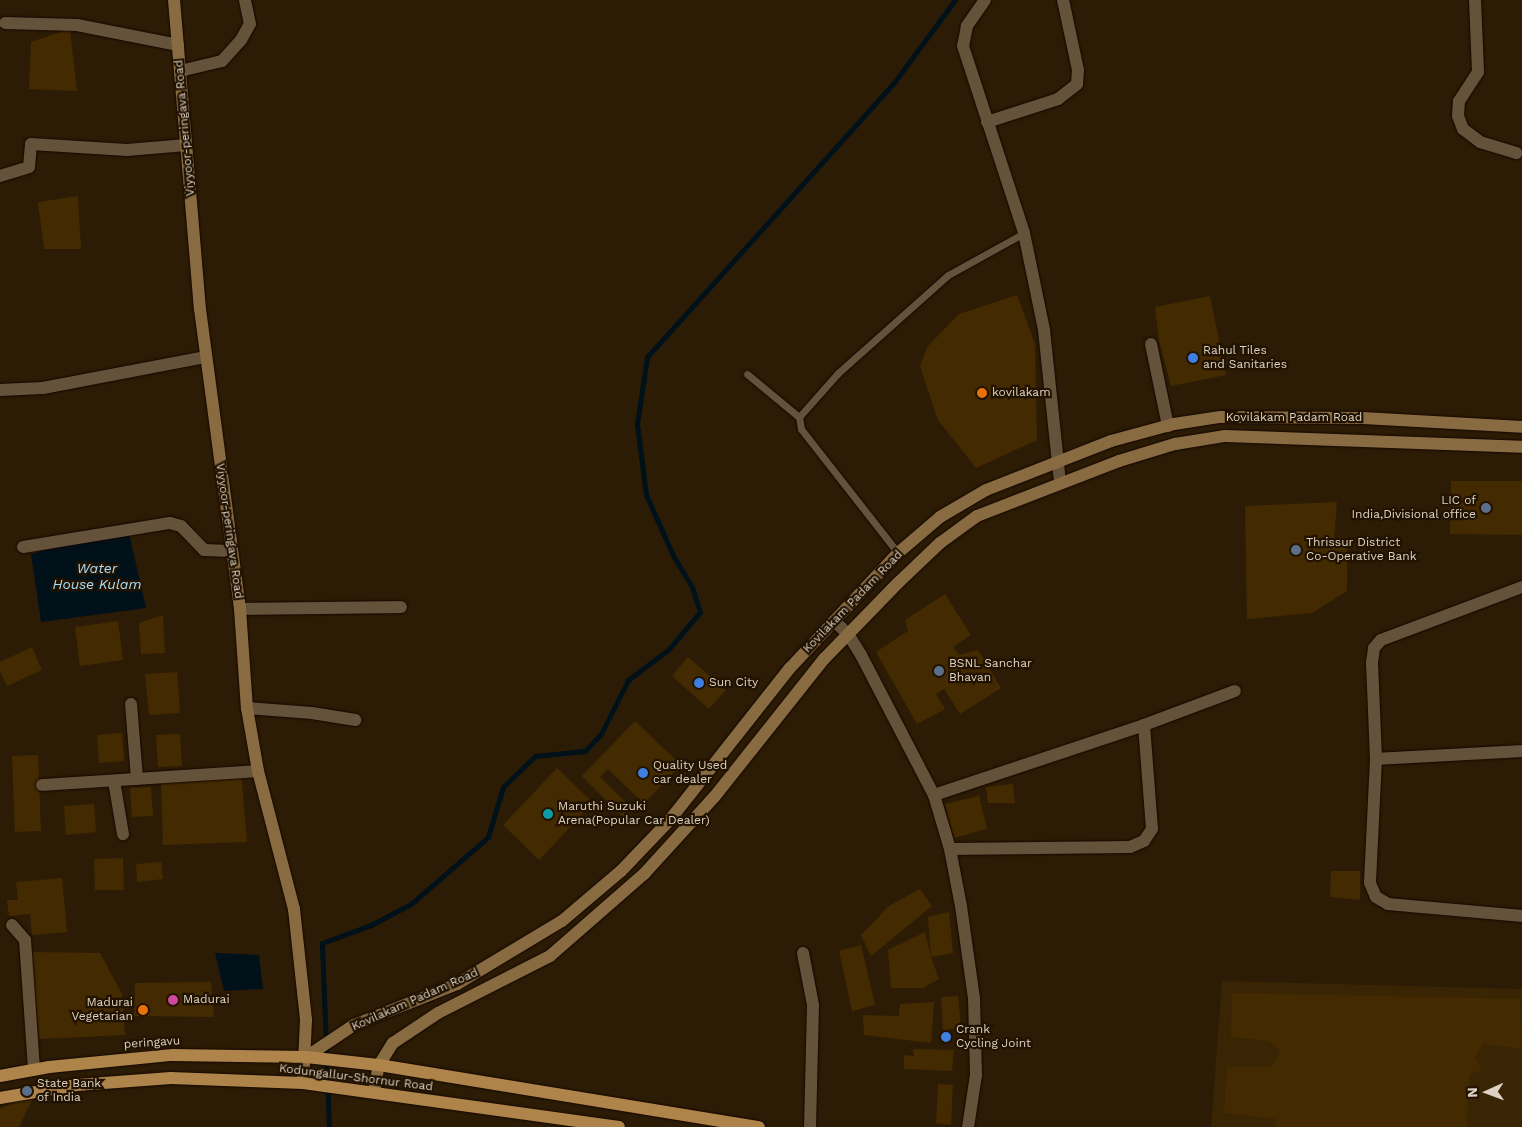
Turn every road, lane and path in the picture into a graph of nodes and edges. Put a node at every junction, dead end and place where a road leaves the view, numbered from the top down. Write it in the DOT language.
graph roads {
  1 [pos="174,0"];
  2 [pos="245,0"];
  3 [pos="985,0"];
  4 [pos="1063,0"];
  5 [pos="1474,0"];
  6 [pos="5,23"];
  7 [pos="178,45"];
  8 [pos="180,71"];
  9 [pos="987,122"];
  10 [pos="186,145"];
  11 [pos="1519,153"];
  12 [pos="0,176"];
  13 [pos="1024,233"];
  14 [pos="1151,344"];
  15 [pos="206,357"];
  16 [pos="746,374"];
  17 [pos="0,390"];
  18 [pos="799,417"];
  19 [pos="1168,426"];
  20 [pos="1522,426"];
  21 [pos="1522,447"];
  22 [pos="1058,460"];
  23 [pos="1060,482"];
  24 [pos="23,547"];
  25 [pos="231,551"];
  26 [pos="898,553"];
  27 [pos="1522,587"];
  28 [pos="401,607"];
  29 [pos="240,609"];
  30 [pos="834,621"];
  31 [pos="848,634"];
  32 [pos="1235,691"];
  33 [pos="131,704"];
  34 [pos="247,708"];
  35 [pos="355,720"];
  36 [pos="1144,725"];
  37 [pos="1522,751"];
  38 [pos="1376,759"];
  39 [pos="258,771"];
  40 [pos="137,779"];
  41 [pos="114,781"];
  42 [pos="42,785"];
  43 [pos="934,795"];
  44 [pos="123,834"];
  45 [pos="950,849"];
  46 [pos="1522,916"];
  47 [pos="12,926"];
  48 [pos="803,953"];
  49 [pos="310,1056"];
  50 [pos="379,1065"];
  51 [pos="34,1070"];
  52 [pos="0,1076"];
  53 [pos="306,1084"];
  54 [pos="374,1092"];
  55 [pos="0,1098"];
  56 [pos="619,1127"];
  57 [pos="760,1127"];
  58 [pos="810,1127"];
  59 [pos="968,1127"];
  1 -- 7 [label="main road, Viyyoor-peringava Road"];
  2 -- 8 [label="street"];
  3 -- 9 [label="street"];
  4 -- 9 [label="street"];
  5 -- 11 [label="street"];
  6 -- 7 [label="street"];
  7 -- 8 [label="main road, Viyyoor-peringava Road"];
  8 -- 10 [label="main road, Viyyoor-peringava Road"];
  9 -- 13 [label="street"];
  10 -- 12 [label="street"];
  10 -- 15 [label="main road, Viyyoor-peringava Road"];
  13 -- 18 [label="lane"];
  13 -- 22 [label="street"];
  14 -- 19 [label="street"];
  15 -- 17 [label="street"];
  15 -- 25 [label="main road, Viyyoor-peringava Road"];
  16 -- 18 [label="lane"];
  18 -- 26 [label="lane"];
  19 -- 20 [label="main road, Kovilakam Padam Road"];
  19 -- 22 [label="main road, Kovilakam Padam Road"];
  21 -- 23 [label="main road, Kovilakam Padam Road"];
  22 -- 23 [label="street"];
  22 -- 26 [label="main road, Kovilakam Padam Road"];
  23 -- 31 [label="main road, Kovilakam Padam Road"];
  24 -- 25 [label="street"];
  25 -- 29 [label="main road, Viyyoor-peringava Road"];
  26 -- 30 [label="main road, Kovilakam Padam Road"];
  27 -- 38 [label="street"];
  28 -- 29 [label="street"];
  29 -- 34 [label="main road, Viyyoor-peringava Road"];
  30 -- 31 [label="street"];
  30 -- 49 [label="main road, Kovilakam Padam Road"];
  31 -- 43 [label="street"];
  31 -- 50 [label="main road, Kovilakam Padam Road"];
  32 -- 36 [label="street"];
  33 -- 40 [label="street"];
  34 -- 35 [label="street"];
  34 -- 39 [label="main road, Viyyoor-peringava Road"];
  36 -- 43 [label="street"];
  36 -- 45 [label="street"];
  37 -- 38 [label="street"];
  38 -- 46 [label="street"];
  39 -- 40 [label="street"];
  39 -- 49 [label="main road, Viyyoor-peringava Road"];
  40 -- 41 [label="street"];
  41 -- 42 [label="street"];
  41 -- 44 [label="street"];
  43 -- 45 [label="street"];
  45 -- 59 [label="street"];
  47 -- 51 [label="street"];
  48 -- 58 [label="street"];
  49 -- 50 [label="main road, Kodungallur-Shornur Road"];
  49 -- 51 [label="main road, peringavu"];
  49 -- 53 [label="main road, Viyyoor-peringava Road"];
  50 -- 54 [label="main road, Kovilakam Padam Road"];
  50 -- 57 [label="main road, Kodungallur-Shornur Road"];
  51 -- 52 [label="main road, peringavu"];
  53 -- 54 [label="main road, Kodungallur-Shornur Road"];
  53 -- 55 [label="main road, Kodungallur-Shornur Road"];
  54 -- 56 [label="main road, Kodungallur-Shornur Road"];
}
